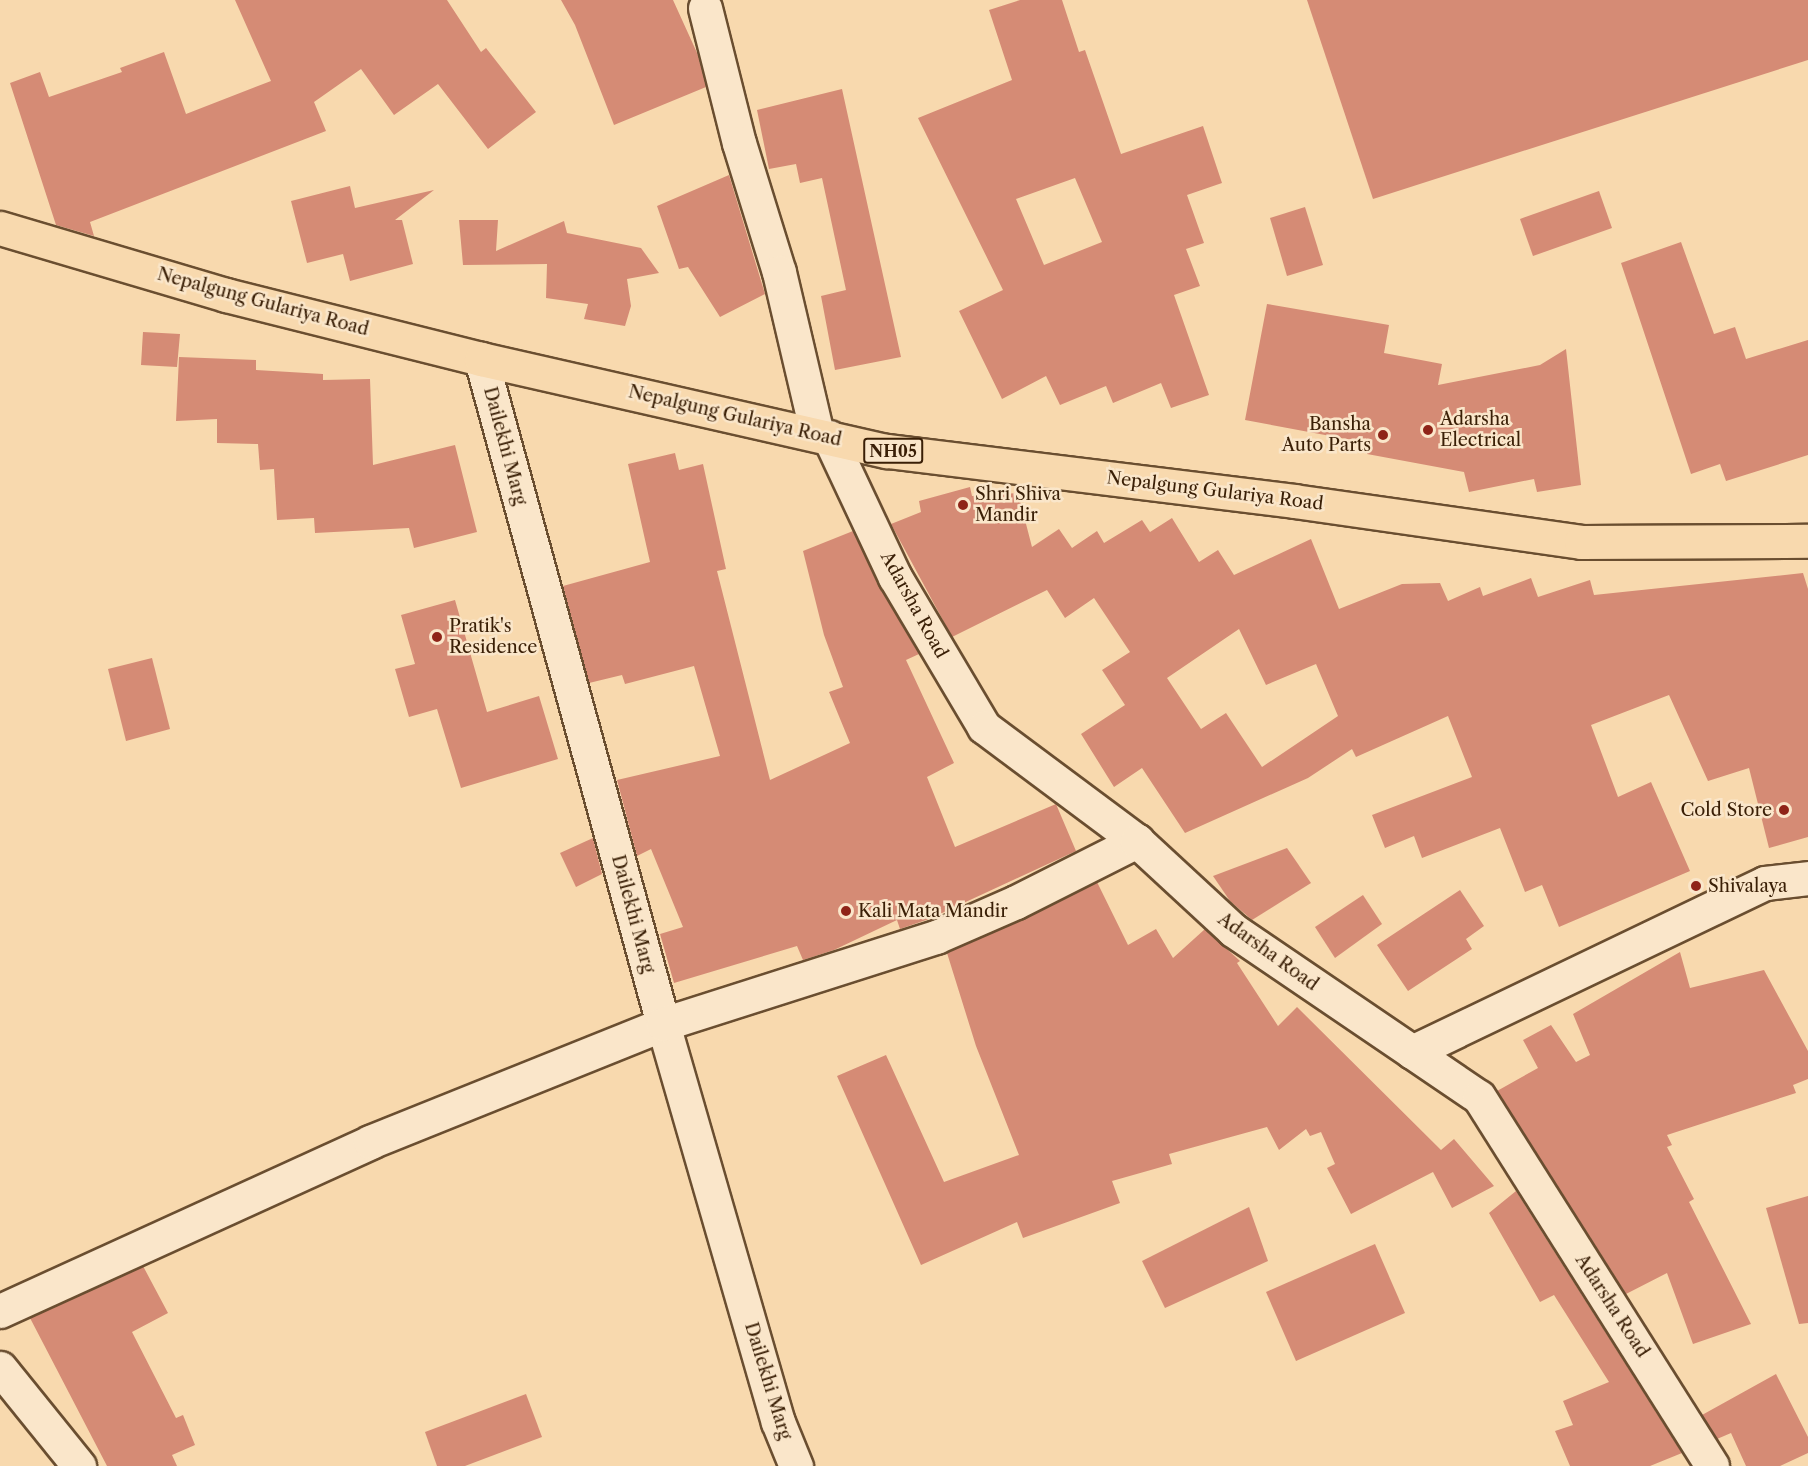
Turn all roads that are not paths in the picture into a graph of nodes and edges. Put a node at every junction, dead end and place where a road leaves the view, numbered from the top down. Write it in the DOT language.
graph roads {
  1 [pos="705,8"];
  2 [pos="0,228"];
  3 [pos="481,359"];
  4 [pos="823,435"];
  5 [pos="1808,541"];
  6 [pos="1137,841"];
  7 [pos="1808,878"];
  8 [pos="663,1024"];
  9 [pos="1412,1052"];
  10 [pos="0,1311"];
  11 [pos="0,1368"];
  12 [pos="79,1466"];
  13 [pos="796,1466"];
  14 [pos="1712,1466"];
  1 -- 4 [label="street, Adarsha Road"];
  2 -- 3 [label="main road, Nepalgung Gulariya Road / NH05"];
  3 -- 4 [label="main road, Nepalgung Gulariya Road / NH05"];
  3 -- 8 [label="street, Dailekhi Marg"];
  4 -- 5 [label="main road, Nepalgung Gulariya Road / NH05"];
  4 -- 6 [label="street, Adarsha Road"];
  6 -- 8 [label="street"];
  6 -- 9 [label="street, Adarsha Road"];
  7 -- 9 [label="street"];
  8 -- 10 [label="street"];
  8 -- 13 [label="street, Dailekhi Marg"];
  9 -- 14 [label="street, Adarsha Road"];
  11 -- 12 [label="street"];
}
